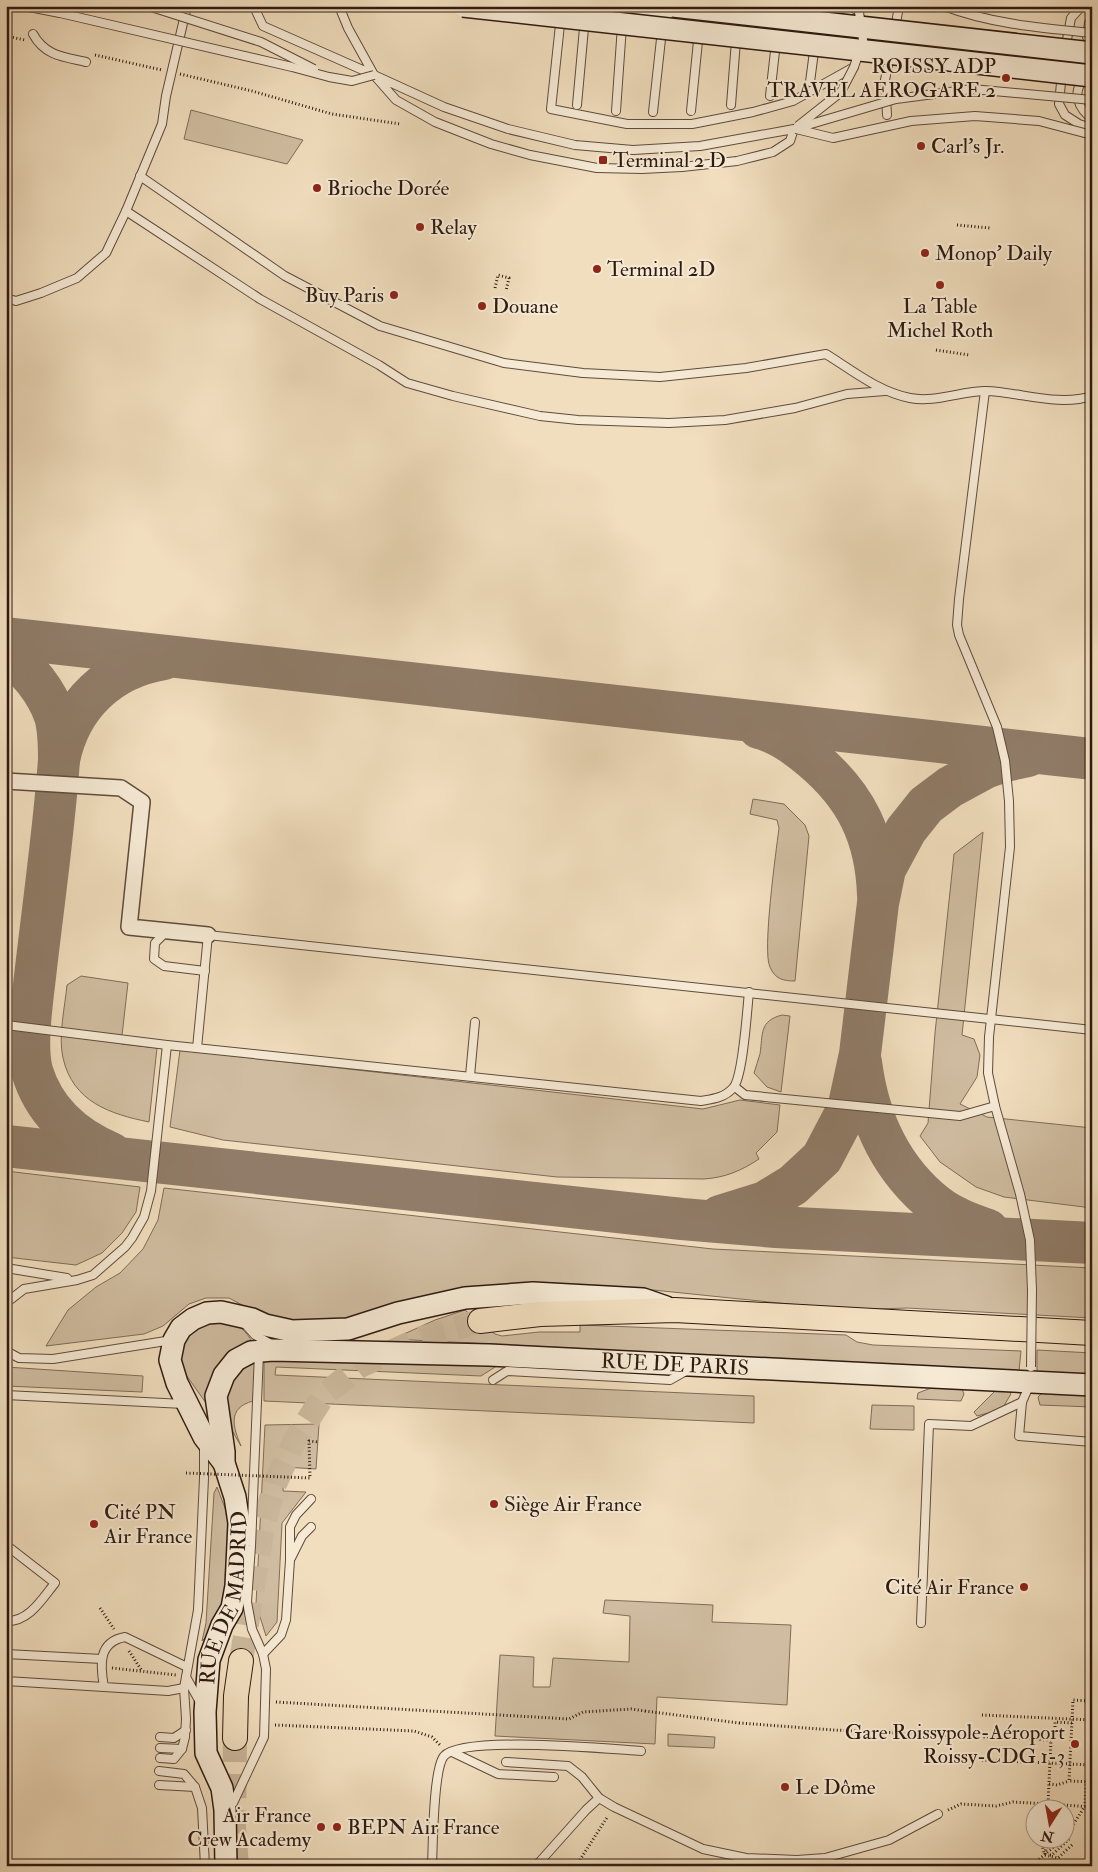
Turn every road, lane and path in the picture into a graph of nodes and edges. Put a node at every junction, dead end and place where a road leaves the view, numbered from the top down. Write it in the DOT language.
graph roads {
  1 [pos="24,6"];
  2 [pos="148,6"];
  3 [pos="187,6"];
  4 [pos="256,6"];
  5 [pos="339,6"];
  6 [pos="463,6"];
  7 [pos="562,6"];
  8 [pos="586,6"];
  9 [pos="605,6"];
  10 [pos="701,6"];
  11 [pos="739,6"];
  12 [pos="780,6"];
  13 [pos="820,6"];
  14 [pos="851,6"];
  15 [pos="899,6"];
  16 [pos="944,6"];
  17 [pos="1088,6"];
  18 [pos="623,7"];
  19 [pos="667,9"];
  20 [pos="859,9"];
  21 [pos="700,18"];
  22 [pos="709,19"];
  23 [pos="561,21"];
  24 [pos="728,21"];
  25 [pos="741,22"];
  26 [pos="1092,22"];
  27 [pos="584,24"];
  28 [pos="774,27"];
  29 [pos="622,28"];
  30 [pos="788,28"];
  31 [pos="807,30"];
  32 [pos="816,32"];
  33 [pos="662,33"];
  34 [pos="826,33"];
  35 [pos="1092,33"];
  36 [pos="33,34"];
  37 [pos="6,36"];
  38 [pos="855,36"];
  39 [pos="698,38"];
  40 [pos="874,38"];
  41 [pos="25,40"];
  42 [pos="735,42"];
  43 [pos="776,47"];
  44 [pos="1092,47"];
  45 [pos="814,51"];
  46 [pos="1092,53"];
  47 [pos="92,54"];
  48 [pos="888,60"];
  49 [pos="86,62"];
  50 [pos="854,67"];
  51 [pos="166,71"];
  52 [pos="175,73"];
  53 [pos="374,75"];
  54 [pos="1092,76"];
  55 [pos="328,77"];
  56 [pos="810,82"];
  57 [pos="770,96"];
  58 [pos="1092,100"];
  59 [pos="578,105"];
  60 [pos="731,105"];
  61 [pos="690,110"];
  62 [pos="616,111"];
  63 [pos="653,112"];
  64 [pos="887,115"];
  65 [pos="1092,118"];
  66 [pos="400,124"];
  67 [pos="1092,128"];
  68 [pos="794,129"];
  69 [pos="1092,135"];
  70 [pos="140,176"];
  71 [pos="126,211"];
  72 [pos="957,225"];
  73 [pos="990,228"];
  74 [pos="495,288"];
  75 [pos="506,291"];
  76 [pos="6,298"];
  77 [pos="936,350"];
  78 [pos="968,355"];
  79 [pos="885,391"];
  80 [pos="985,391"];
  81 [pos="1092,396"];
  82 [pos="6,781"];
  83 [pos="167,931"];
  84 [pos="208,935"];
  85 [pos="205,971"];
  86 [pos="749,992"];
  87 [pos="991,1019"];
  88 [pos="475,1022"];
  89 [pos="6,1024"];
  90 [pos="1092,1030"];
  91 [pos="167,1045"];
  92 [pos="197,1048"];
  93 [pos="470,1076"];
  94 [pos="735,1087"];
  95 [pos="995,1106"];
  96 [pos="6,1268"];
  97 [pos="76,1280"];
  98 [pos="6,1303"];
  99 [pos="675,1310"];
  100 [pos="237,1316"];
  101 [pos="480,1322"];
  102 [pos="1092,1333"];
  103 [pos="174,1340"];
  104 [pos="287,1350"];
  105 [pos="6,1351"];
  106 [pos="259,1351"];
  107 [pos="697,1366"];
  108 [pos="1031,1375"];
  109 [pos="493,1380"];
  110 [pos="1092,1386"];
  111 [pos="6,1396"];
  112 [pos="1022,1402"];
  113 [pos="188,1404"];
  114 [pos="204,1437"];
  115 [pos="318,1442"];
  116 [pos="1092,1442"];
  117 [pos="224,1463"];
  118 [pos="186,1473"];
  119 [pos="311,1499"];
  120 [pos="312,1527"];
  121 [pos="6,1545"];
  122 [pos="290,1560"];
  123 [pos="6,1621"];
  124 [pos="921,1623"];
  125 [pos="6,1654"];
  126 [pos="252,1658"];
  127 [pos="102,1659"];
  128 [pos="187,1667"];
  129 [pos="186,1677"];
  130 [pos="6,1681"];
  131 [pos="104,1687"];
  132 [pos="184,1688"];
  133 [pos="1092,1701"];
  134 [pos="266,1702"];
  135 [pos="205,1712"];
  136 [pos="982,1715"];
  137 [pos="1092,1720"];
  138 [pos="1072,1722"];
  139 [pos="265,1725"];
  140 [pos="186,1730"];
  141 [pos="160,1737"];
  142 [pos="235,1738"];
  143 [pos="1051,1740"];
  144 [pos="160,1748"];
  145 [pos="182,1749"];
  146 [pos="641,1751"];
  147 [pos="452,1752"];
  148 [pos="444,1757"];
  149 [pos="160,1758"];
  150 [pos="982,1760"];
  151 [pos="506,1762"];
  152 [pos="1050,1763"];
  153 [pos="1092,1765"];
  154 [pos="159,1771"];
  155 [pos="554,1777"];
  156 [pos="1069,1781"];
  157 [pos="1086,1782"];
  158 [pos="1092,1782"];
  159 [pos="1049,1784"];
  160 [pos="159,1785"];
  161 [pos="195,1787"];
  162 [pos="599,1798"];
  163 [pos="1048,1800"];
  164 [pos="1026,1803"];
  165 [pos="961,1804"];
  166 [pos="1076,1806"];
  167 [pos="1085,1806"];
  168 [pos="614,1807"];
  169 [pos="1092,1807"];
  170 [pos="225,1810"];
  171 [pos="938,1814"];
  172 [pos="1092,1814"];
  173 [pos="1076,1820"];
  174 [pos="1044,1850"];
  175 [pos="1046,1850"];
  176 [pos="1051,1850"];
  177 [pos="1057,1850"];
  178 [pos="1067,1850"];
  179 [pos="1045,1855"];
  180 [pos="205,1866"];
  181 [pos="226,1866"];
  182 [pos="432,1866"];
  183 [pos="536,1866"];
  184 [pos="576,1866"];
  185 [pos="1031,1866"];
  1 -- 55 [label="lane, bridge"];
  2 -- 55 [label="lane, bridge"];
  3 -- 70 [label="lane"];
  4 -- 53 [label="lane"];
  5 -- 53 [label="lane"];
  6 -- 54 [label="street, bridge"];
  7 -- 23 [label="lane"];
  8 -- 27 [label="lane"];
  9 -- 18 [label="lane"];
  10 -- 21 [label="lane"];
  11 -- 25 [label="lane"];
  12 -- 28 [label="lane"];
  13 -- 32 [label="lane"];
  14 -- 20 [label="lane"];
  15 -- 48 [label="lane"];
  16 -- 35 [label="lane, bridge"];
  17 -- 67 [label="lane"];
  18 -- 19 [label="lane"];
  18 -- 29 [label="lane"];
  19 -- 21 [label="lane"];
  19 -- 33 [label="lane"];
  19 -- 46 [label="street, bridge"];
  20 -- 50 [label="lane, bridge"];
  21 -- 22 [label="lane"];
  21 -- 39 [label="lane"];
  23 -- 27 [label="lane"];
  23 -- 50 [label="lane"];
  24 -- 25 [label="lane"];
  25 -- 42 [label="lane"];
  26 -- 44 [label="lane"];
  27 -- 29 [label="lane"];
  27 -- 59 [label="lane"];
  28 -- 30 [label="lane"];
  28 -- 43 [label="lane"];
  29 -- 33 [label="lane"];
  29 -- 62 [label="lane"];
  31 -- 32 [label="lane"];
  32 -- 34 [label="lane"];
  32 -- 45 [label="lane"];
  33 -- 39 [label="lane"];
  33 -- 63 [label="lane"];
  36 -- 49 [label="lane"];
  37 -- 41 [label="path"];
  38 -- 40 [label="lane"];
  39 -- 42 [label="lane"];
  39 -- 61 [label="lane"];
  42 -- 43 [label="lane"];
  42 -- 60 [label="lane"];
  43 -- 45 [label="lane"];
  43 -- 57 [label="lane"];
  45 -- 48 [label="lane"];
  45 -- 56 [label="lane"];
  47 -- 51 [label="path"];
  48 -- 64 [label="lane"];
  50 -- 68 [label="lane, bridge"];
  52 -- 66 [label="path"];
  53 -- 55 [label="lane, bridge"];
  53 -- 68 [label="lane"];
  53 -- 68 [label="lane"];
  54 -- 65 [label="lane"];
  58 -- 68 [label="lane, bridge"];
  68 -- 69 [label="lane, bridge"];
  70 -- 71 [label="lane"];
  70 -- 79 [label="lane"];
  71 -- 76 [label="lane"];
  71 -- 79 [label="lane"];
  72 -- 73 [label="path"];
  74 -- 75 [label="path"];
  77 -- 78 [label="path"];
  79 -- 80 [label="lane"];
  80 -- 81 [label="lane"];
  80 -- 87 [label="lane"];
  82 -- 83 [label="street"];
  83 -- 84 [label="street"];
  83 -- 85 [label="lane"];
  84 -- 85 [label="lane"];
  84 -- 86 [label="lane"];
  85 -- 92 [label="lane"];
  86 -- 87 [label="lane"];
  86 -- 94 [label="lane"];
  87 -- 90 [label="lane"];
  87 -- 95 [label="lane"];
  88 -- 93 [label="lane"];
  89 -- 91 [label="lane"];
  91 -- 92 [label="lane"];
  91 -- 97 [label="lane"];
  92 -- 93 [label="lane"];
  93 -- 94 [label="lane"];
  94 -- 95 [label="lane"];
  95 -- 108 [label="lane, bridge"];
  96 -- 97 [label="lane"];
  97 -- 98 [label="lane"];
  99 -- 100 [label="street"];
  99 -- 101 [label="main road"];
  99 -- 102 [label="main road"];
  100 -- 103 [label="street"];
  100 -- 104 [label="lane"];
  103 -- 105 [label="lane"];
  103 -- 113 [label="street"];
  104 -- 106 [label="street, RUE DE PARIS"];
  104 -- 107 [label="street, RUE DE PARIS"];
  106 -- 117 [label="street, RUE DE MADRID"];
  106 -- 126 [label="lane"];
  107 -- 108 [label="street, RUE DE PARIS"];
  107 -- 109 [label="lane"];
  108 -- 110 [label="street, RUE DE PARIS"];
  108 -- 112 [label="lane"];
  111 -- 113 [label="lane"];
  112 -- 116 [label="lane"];
  112 -- 124 [label="lane"];
  113 -- 114 [label="street"];
  114 -- 117 [label="street"];
  114 -- 128 [label="lane"];
  115 -- 118 [label="path, bridge"];
  117 -- 135 [label="street, RUE DE MADRID"];
  119 -- 122 [label="lane"];
  120 -- 122 [label="lane"];
  121 -- 123 [label="lane"];
  122 -- 126 [label="lane"];
  125 -- 127 [label="lane"];
  126 -- 134 [label="lane"];
  126 -- 142 [label="main road"];
  127 -- 128 [label="lane"];
  127 -- 131 [label="lane"];
  128 -- 129 [label="lane"];
  129 -- 132 [label="lane"];
  129 -- 135 [label="lane"];
  130 -- 131 [label="lane"];
  131 -- 132 [label="lane"];
  132 -- 140 [label="lane"];
  133 -- 138 [label="path"];
  134 -- 139 [label="lane"];
  134 -- 143 [label="path, bridge"];
  135 -- 170 [label="street, RUE DE MADRID"];
  136 -- 137 [label="path"];
  138 -- 143 [label="path"];
  138 -- 156 [label="path"];
  139 -- 148 [label="path"];
  139 -- 170 [label="lane"];
  140 -- 141 [label="lane"];
  140 -- 145 [label="lane"];
  143 -- 152 [label="path"];
  144 -- 145 [label="lane"];
  145 -- 149 [label="lane"];
  146 -- 147 [label="lane"];
  147 -- 148 [label="lane"];
  147 -- 155 [label="lane"];
  148 -- 182 [label="lane"];
  150 -- 152 [label="path"];
  151 -- 162 [label="lane"];
  152 -- 153 [label="path"];
  152 -- 159 [label="path"];
  154 -- 161 [label="lane"];
  156 -- 157 [label="path"];
  156 -- 159 [label="path"];
  157 -- 158 [label="path"];
  157 -- 167 [label="path"];
  159 -- 163 [label="path"];
  160 -- 161 [label="lane"];
  161 -- 180 [label="lane"];
  162 -- 168 [label="lane"];
  162 -- 183 [label="lane"];
  164 -- 165 [label="path"];
  166 -- 167 [label="path"];
  167 -- 169 [label="path"];
  167 -- 172 [label="path"];
  167 -- 173 [label="path"];
  168 -- 171 [label="lane"];
  168 -- 184 [label="path"];
  170 -- 181 [label="street, RUE DE MADRID"];
  174 -- 179 [label="path"];
  175 -- 179 [label="path"];
  176 -- 179 [label="path"];
  177 -- 179 [label="path"];
  178 -- 179 [label="path"];
  179 -- 185 [label="path"];
}
